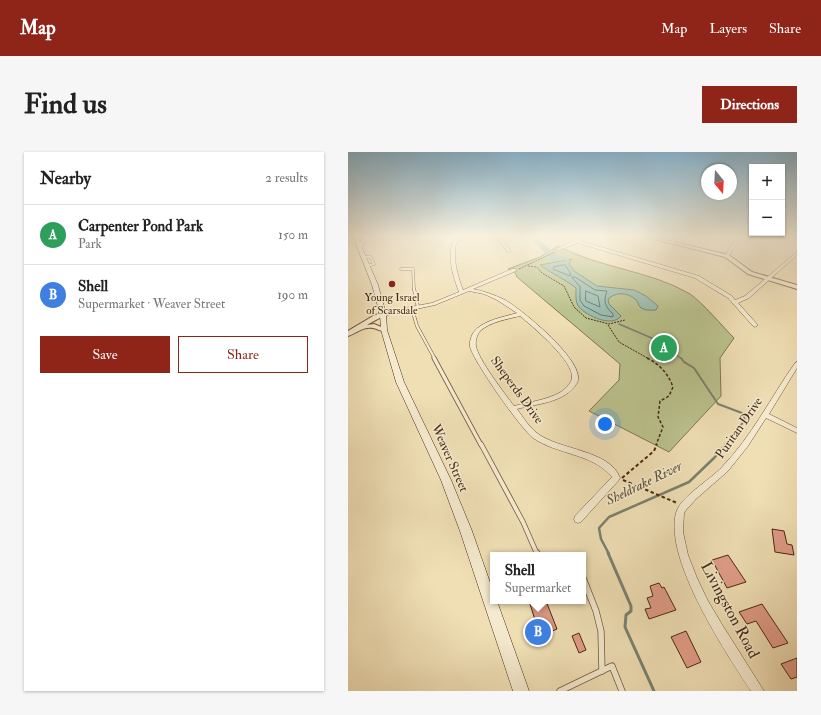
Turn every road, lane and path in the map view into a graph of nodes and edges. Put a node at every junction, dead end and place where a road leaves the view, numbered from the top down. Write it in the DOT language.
graph roads {
  1 [pos="365,261"];
  2 [pos="454,261"];
  3 [pos="536,261"];
  4 [pos="644,261"];
  5 [pos="734,261"];
  6 [pos="787,261"];
  7 [pos="528,266"];
  8 [pos="400,269"];
  9 [pos="514,270"];
  10 [pos="768,279"];
  11 [pos="797,287"];
  12 [pos="468,289"];
  13 [pos="461,292"];
  14 [pos="735,302"];
  15 [pos="418,308"];
  16 [pos="412,309"];
  17 [pos="383,314"];
  18 [pos="521,314"];
  19 [pos="625,320"];
  20 [pos="608,325"];
  21 [pos="755,325"];
  22 [pos="359,327"];
  23 [pos="384,330"];
  24 [pos="348,334"];
  25 [pos="797,364"];
  26 [pos="514,408"];
  27 [pos="764,415"];
  28 [pos="797,431"];
  29 [pos="616,477"];
  30 [pos="621,479"];
  31 [pos="684,506"];
  32 [pos="679,518"];
  33 [pos="578,519"];
  34 [pos="537,552"];
  35 [pos="586,586"];
  36 [pos="490,593"];
  37 [pos="493,604"];
  38 [pos="602,671"];
  39 [pos="521,691"];
  40 [pos="560,691"];
  41 [pos="622,691"];
  42 [pos="758,691"];
  1 -- 17 [label="main road, Weaver Street"];
  2 -- 13 [label="street"];
  3 -- 7 [label="path"];
  4 -- 14 [label="street"];
  5 -- 10 [label="street"];
  6 -- 10 [label="street"];
  7 -- 9 [label="path"];
  7 -- 20 [label="path"];
  8 -- 15 [label="lane"];
  9 -- 12 [label="street"];
  10 -- 11 [label="street"];
  10 -- 14 [label="street"];
  12 -- 13 [label="street"];
  12 -- 18 [label="street"];
  13 -- 15 [label="street"];
  14 -- 21 [label="street"];
  15 -- 16 [label="street"];
  16 -- 17 [label="street"];
  16 -- 34 [label="lane"];
  17 -- 22 [label="street"];
  17 -- 23 [label="main road, Weaver Street"];
  18 -- 26 [label="street, Sheperds Drive"];
  18 -- 26 [label="street"];
  19 -- 20 [label="path"];
  20 -- 30 [label="path"];
  22 -- 23 [label="street"];
  22 -- 24 [label="street"];
  23 -- 36 [label="main road, Weaver Street"];
  25 -- 27 [label="street, Puritan Drive"];
  26 -- 33 [label="street, Sheperds Drive"];
  27 -- 28 [label="street"];
  27 -- 31 [label="street, Puritan Drive"];
  29 -- 30 [label="path"];
  30 -- 31 [label="path"];
  31 -- 32 [label="street, Puritan Drive"];
  32 -- 42 [label="street, Livingston Road"];
  35 -- 38 [label="lane"];
  37 -- 39 [label="main road, Weaver Street"];
  38 -- 40 [label="lane"];
  38 -- 41 [label="lane"];
}
